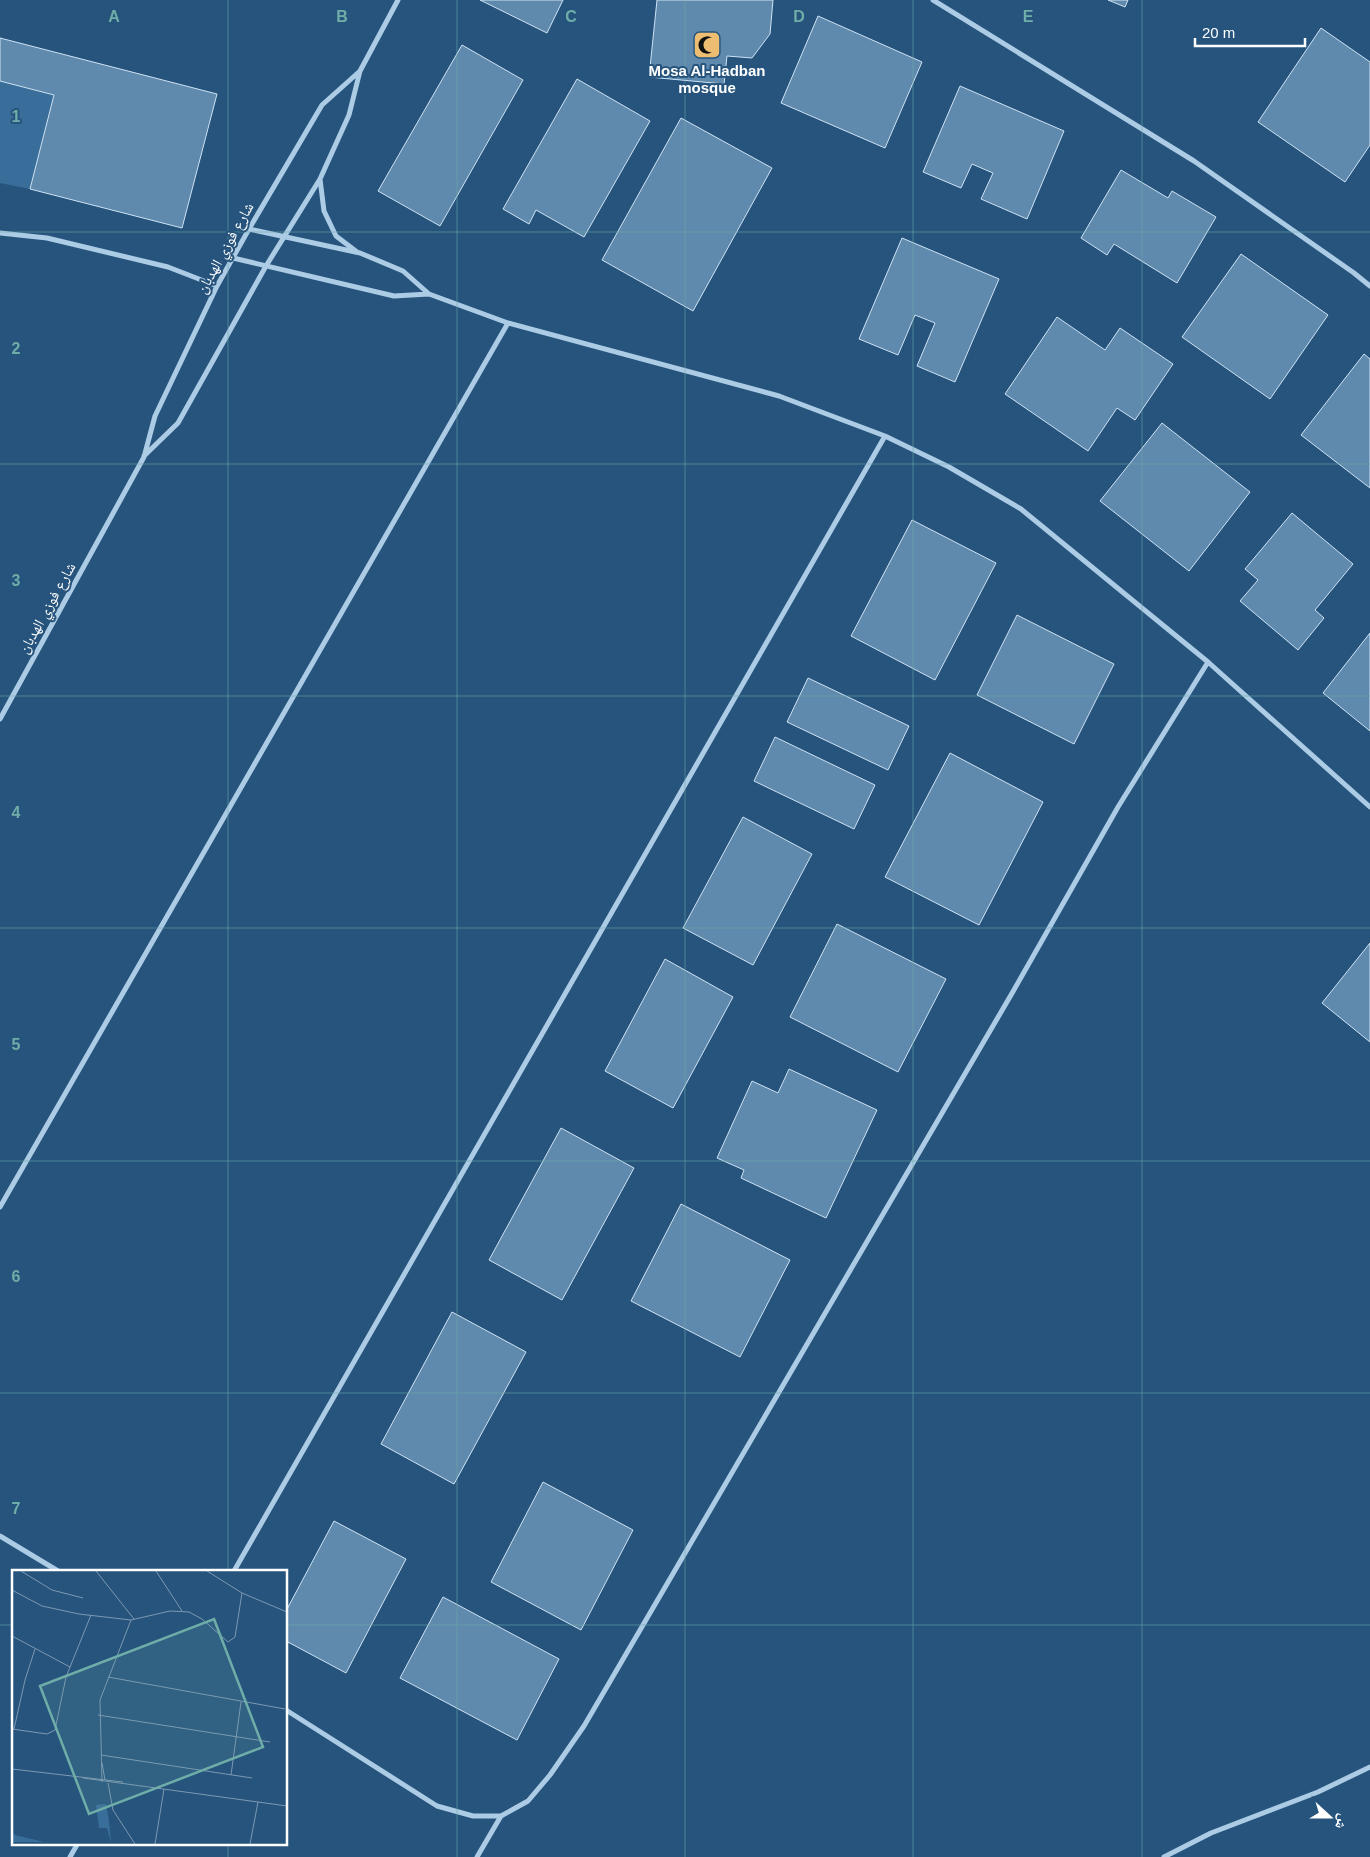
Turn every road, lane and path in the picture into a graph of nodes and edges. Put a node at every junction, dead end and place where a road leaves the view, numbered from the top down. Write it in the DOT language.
graph roads {
  1 [pos="398,0"];
  2 [pos="933,0"];
  3 [pos="360,71"];
  4 [pos="320,179"];
  5 [pos="249,229"];
  6 [pos="0,233"];
  7 [pos="284,238"];
  8 [pos="360,254"];
  9 [pos="233,258"];
  10 [pos="266,266"];
  11 [pos="217,286"];
  12 [pos="1370,286"];
  13 [pos="429,294"];
  14 [pos="508,323"];
  15 [pos="885,436"];
  16 [pos="144,457"];
  17 [pos="1208,662"];
  18 [pos="0,719"];
  19 [pos="1370,807"];
  20 [pos="0,1207"];
  21 [pos="0,1536"];
  22 [pos="56,1570"];
  23 [pos="235,1570"];
  24 [pos="288,1711"];
  25 [pos="1370,1767"];
  26 [pos="502,1816"];
  27 [pos="77,1844"];
  28 [pos="70,1857"];
  29 [pos="477,1857"];
  30 [pos="1164,1857"];
  1 -- 3 [label="street, شارع فوزي الهدبان"];
  2 -- 12 [label="street"];
  3 -- 4 [label="street, شارع فوزي الهدبان"];
  3 -- 5 [label="street, شارع فوزي الهدبان"];
  4 -- 7 [label="street, شارع فوزي الهدبان"];
  4 -- 8 [label="street"];
  5 -- 7 [label="street"];
  5 -- 9 [label="street, شارع فوزي الهدبان"];
  6 -- 11 [label="street"];
  7 -- 8 [label="street"];
  7 -- 10 [label="street, شارع فوزي الهدبان"];
  8 -- 13 [label="street"];
  9 -- 10 [label="street"];
  9 -- 11 [label="street, شارع فوزي الهدبان"];
  10 -- 13 [label="street"];
  10 -- 16 [label="street, شارع فوزي الهدبان"];
  11 -- 16 [label="street, شارع فوزي الهدبان"];
  13 -- 14 [label="street"];
  14 -- 15 [label="street"];
  14 -- 20 [label="street"];
  15 -- 17 [label="street"];
  15 -- 23 [label="street"];
  16 -- 18 [label="street, شارع فوزي الهدبان"];
  17 -- 19 [label="street"];
  17 -- 26 [label="street"];
  21 -- 22 [label="street"];
  24 -- 26 [label="street"];
  25 -- 30 [label="street"];
  26 -- 29 [label="street"];
  27 -- 28 [label="street"];
}
